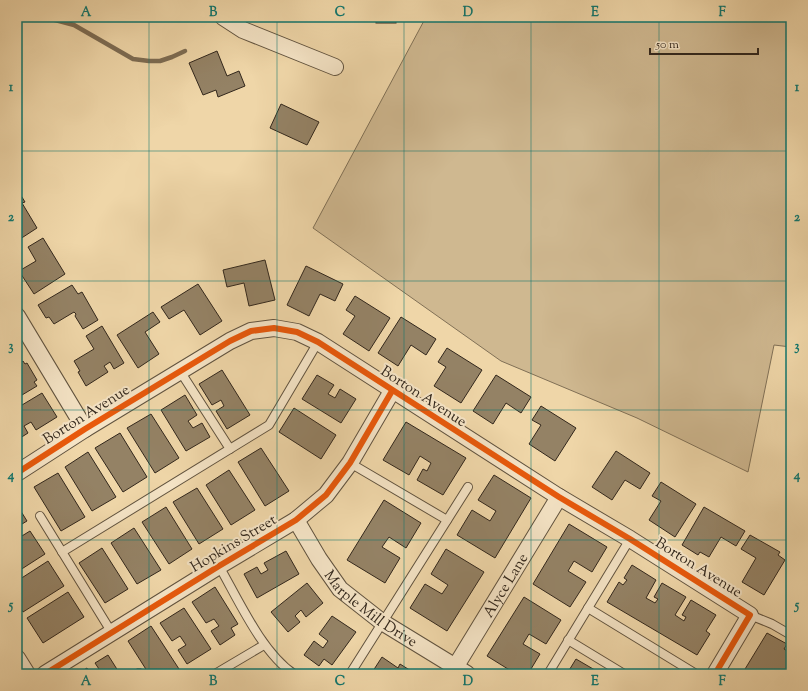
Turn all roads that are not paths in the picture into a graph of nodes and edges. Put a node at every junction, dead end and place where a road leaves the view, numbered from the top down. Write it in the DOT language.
graph roads {
  1 [pos="223,17"];
  2 [pos="334,67"];
  3 [pos="17,316"];
  4 [pos="318,342"];
  5 [pos="180,371"];
  6 [pos="392,391"];
  7 [pos="85,429"];
  8 [pos="230,449"];
  9 [pos="350,463"];
  10 [pos="17,473"];
  11 [pos="468,487"];
  12 [pos="559,497"];
  13 [pos="40,516"];
  14 [pos="296,520"];
  15 [pos="447,520"];
  16 [pos="630,539"];
  17 [pos="62,552"];
  18 [pos="219,566"];
  19 [pos="588,608"];
  20 [pos="750,615"];
  21 [pos="382,622"];
  22 [pos="112,633"];
  23 [pos="791,635"];
  24 [pos="568,640"];
  25 [pos="264,645"];
  26 [pos="17,658"];
  27 [pos="458,672"];
  28 [pos="27,674"];
  29 [pos="45,674"];
  30 [pos="215,674"];
  31 [pos="294,674"];
  32 [pos="350,674"];
  33 [pos="548,674"];
  34 [pos="624,674"];
  35 [pos="696,674"];
  36 [pos="714,674"];
  1 -- 2 [label="street"];
  3 -- 7 [label="street"];
  4 -- 5 [label="street, Borton Avenue"];
  4 -- 6 [label="street, Borton Avenue"];
  4 -- 8 [label="lane"];
  5 -- 7 [label="street, Borton Avenue"];
  5 -- 8 [label="lane"];
  6 -- 9 [label="street, Hopkins Street"];
  6 -- 12 [label="street, Borton Avenue"];
  7 -- 10 [label="street, Borton Avenue"];
  8 -- 17 [label="lane"];
  9 -- 14 [label="street, Hopkins Street"];
  9 -- 15 [label="lane"];
  11 -- 15 [label="lane"];
  12 -- 16 [label="street, Borton Avenue"];
  12 -- 27 [label="street, Alyce Lane"];
  13 -- 17 [label="lane"];
  14 -- 18 [label="street, Hopkins Street"];
  14 -- 21 [label="street, Marple Mill Drive"];
  15 -- 21 [label="lane"];
  16 -- 19 [label="lane"];
  16 -- 20 [label="street, Borton Avenue"];
  17 -- 22 [label="lane"];
  18 -- 22 [label="street, Hopkins Street"];
  18 -- 25 [label="lane"];
  19 -- 24 [label="lane"];
  19 -- 35 [label="lane"];
  20 -- 23 [label="lane"];
  20 -- 36 [label="street, Borton Avenue"];
  21 -- 27 [label="street, Marple Mill Drive"];
  21 -- 32 [label="lane"];
  22 -- 29 [label="street, Hopkins Street"];
  24 -- 33 [label="lane"];
  24 -- 34 [label="lane"];
  25 -- 30 [label="lane"];
  25 -- 31 [label="lane"];
  26 -- 28 [label="street"];
}
